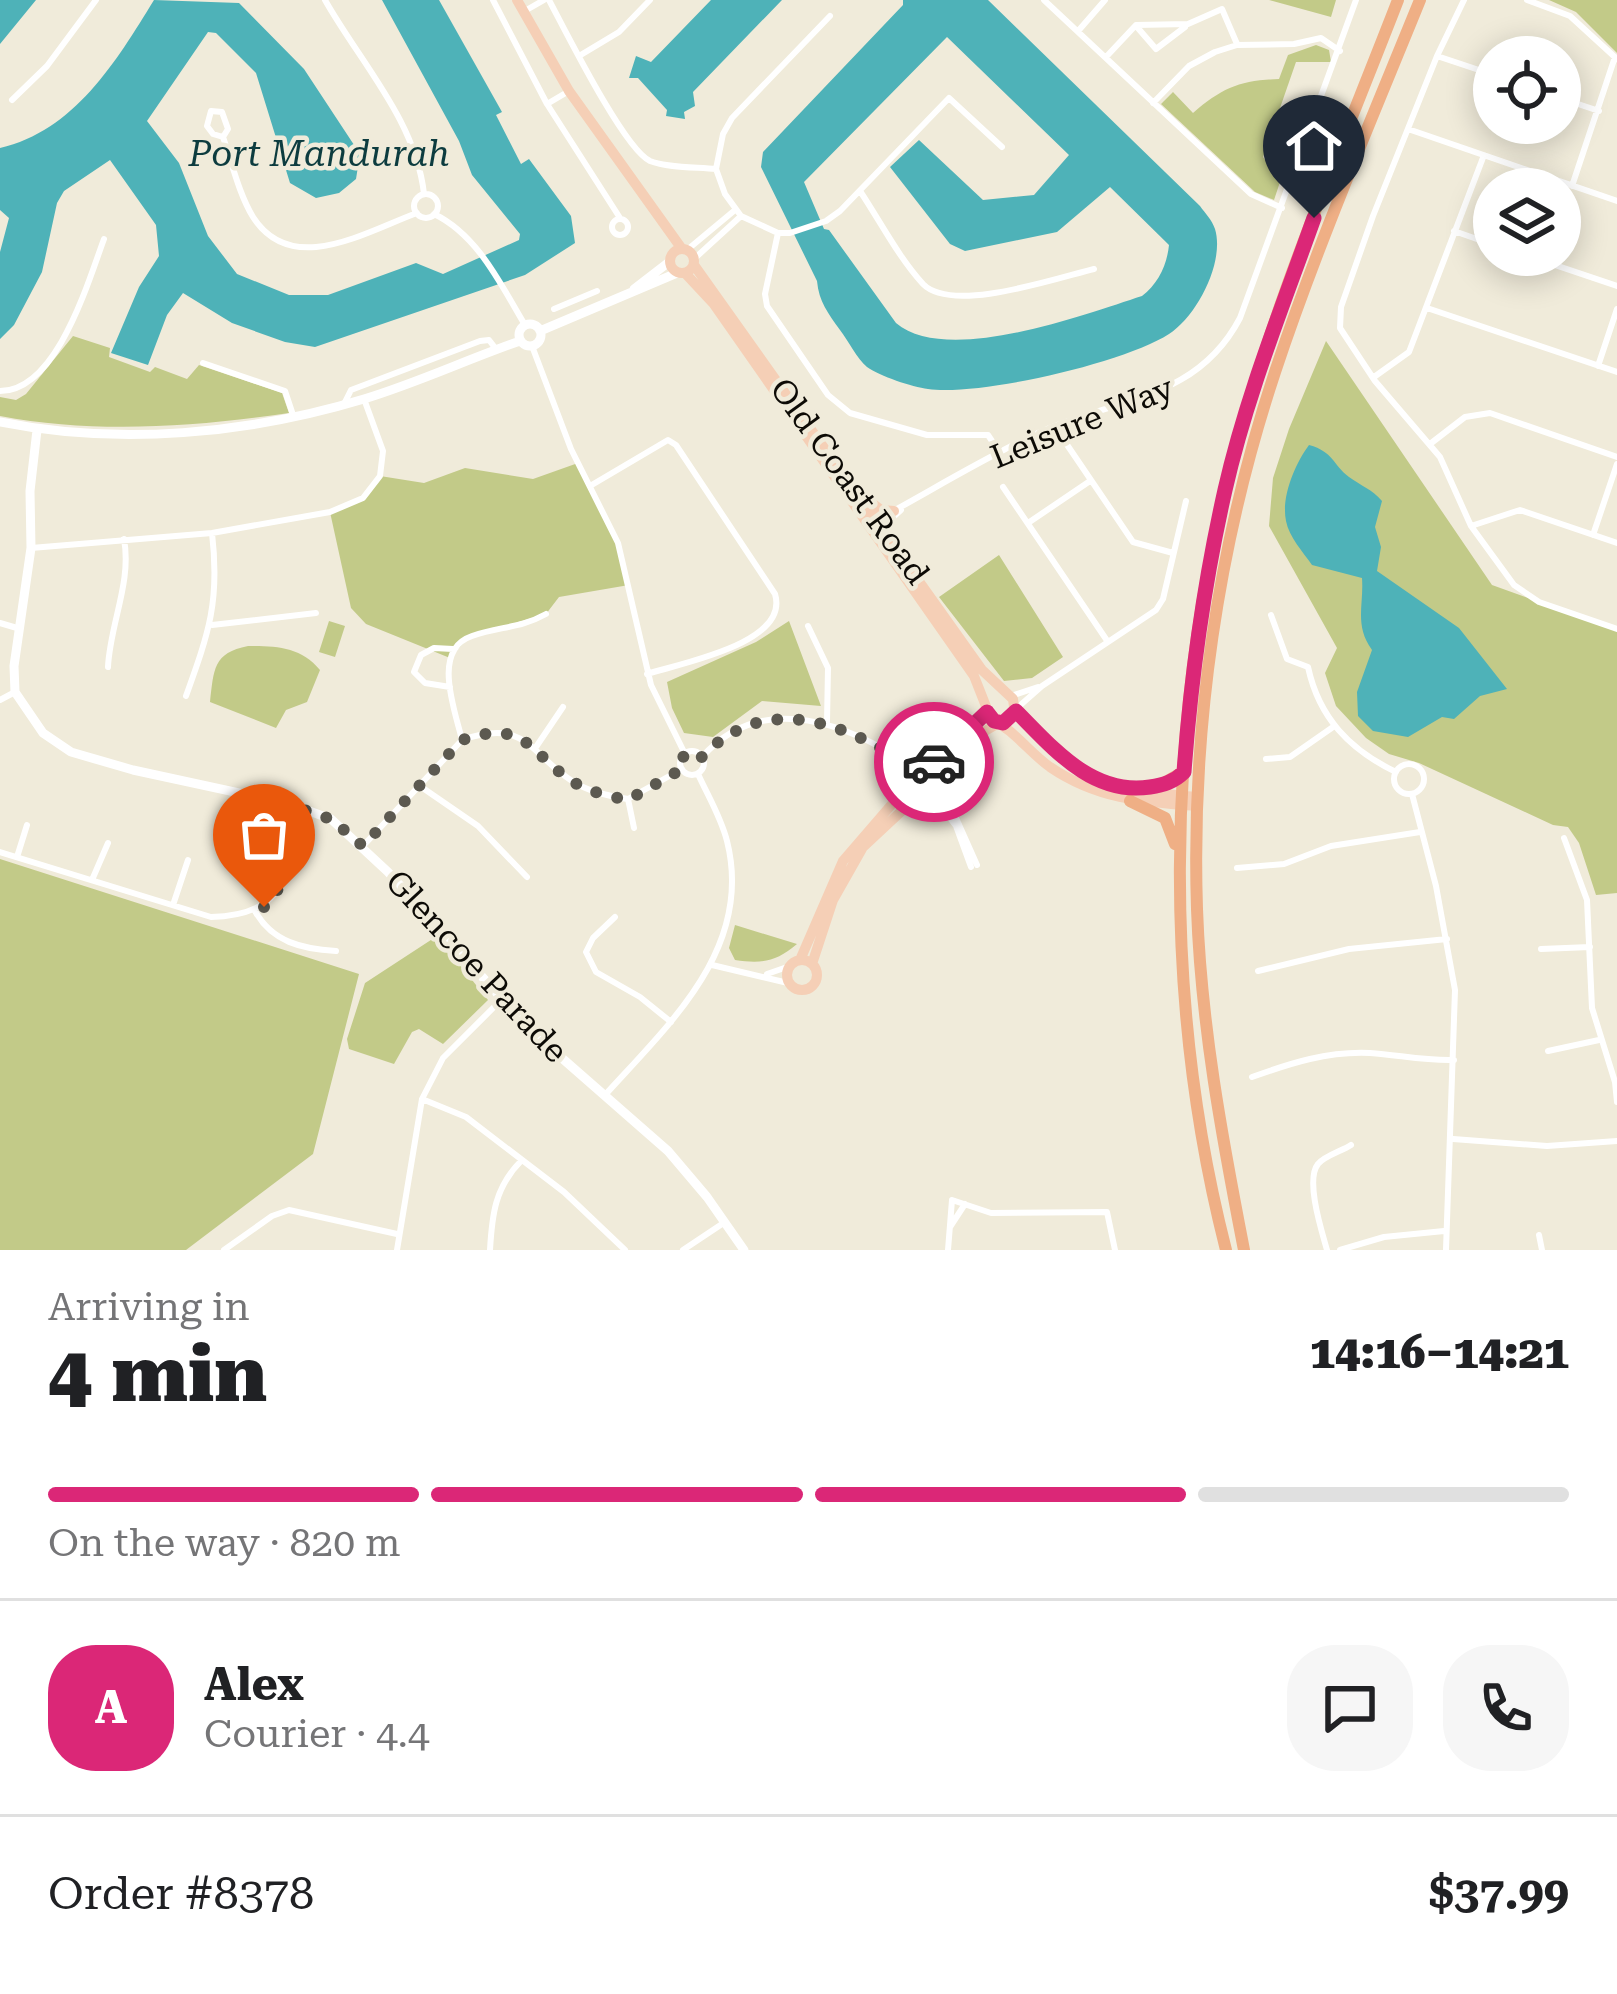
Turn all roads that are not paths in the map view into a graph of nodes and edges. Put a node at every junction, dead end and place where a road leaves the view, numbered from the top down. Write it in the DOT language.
graph roads {
  1 [pos="96,0"];
  2 [pos="325,0"];
  3 [pos="493,0"];
  4 [pos="517,0"];
  5 [pos="547,0"];
  6 [pos="650,0"];
  7 [pos="1044,0"];
  8 [pos="1105,0"];
  9 [pos="1217,0"];
  10 [pos="1356,0"];
  11 [pos="1398,0"];
  12 [pos="1420,0"];
  13 [pos="1464,0"];
  14 [pos="1527,0"];
  15 [pos="1222,9"];
  16 [pos="523,12"];
  17 [pos="830,16"];
  18 [pos="1188,24"];
  19 [pos="1136,25"];
  20 [pos="1079,30"];
  21 [pos="1237,44"];
  22 [pos="1340,51"];
  23 [pos="579,56"];
  24 [pos="1106,56"];
  25 [pos="1437,56"];
  26 [pos="1616,58"];
  27 [pos="1473,68"];
  28 [pos="569,91"];
  29 [pos="12,100"];
  30 [pos="1153,103"];
  31 [pos="547,104"];
  32 [pos="1581,105"];
  33 [pos="1599,111"];
  34 [pos="1408,129"];
  35 [pos="224,137"];
  36 [pos="1001,147"];
  37 [pos="1484,155"];
  38 [pos="1521,168"];
  39 [pos="1578,168"];
  40 [pos="716,169"];
  41 [pos="1581,189"];
  42 [pos="860,191"];
  43 [pos="424,194"];
  44 [pos="1617,201"];
  45 [pos="1282,208"];
  46 [pos="417,213"];
  47 [pos="739,213"];
  48 [pos="434,214"];
  49 [pos="620,218"];
  50 [pos="1454,231"];
  51 [pos="778,232"];
  52 [pos="1473,238"];
  53 [pos="104,239"];
  54 [pos="682,261"];
  55 [pos="1094,269"];
  56 [pos="1581,274"];
  57 [pos="1617,286"];
  58 [pos="597,291"];
  59 [pos="573,301"];
  60 [pos="1427,308"];
  61 [pos="1617,309"];
  62 [pos="554,310"];
  63 [pos="580,316"];
  64 [pos="525,325"];
  65 [pos="540,331"];
  66 [pos="520,340"];
  67 [pos="532,346"];
  68 [pos="496,349"];
  69 [pos="202,362"];
  70 [pos="1598,366"];
  71 [pos="1617,372"];
  72 [pos="1373,378"];
  73 [pos="0,391"];
  74 [pos="364,399"];
  75 [pos="344,404"];
  76 [pos="293,415"];
  77 [pos="0,422"];
  78 [pos="1054,427"];
  79 [pos="38,430"];
  80 [pos="1430,444"];
  81 [pos="1000,453"];
  82 [pos="1617,460"];
  83 [pos="1090,481"];
  84 [pos="590,486"];
  85 [pos="853,486"];
  86 [pos="1004,487"];
  87 [pos="1186,501"];
  88 [pos="899,509"];
  89 [pos="1028,523"];
  90 [pos="876,526"];
  91 [pos="1471,526"];
  92 [pos="212,533"];
  93 [pos="1593,535"];
  94 [pos="124,539"];
  95 [pos="1617,543"];
  96 [pos="32,548"];
  97 [pos="1173,553"];
  98 [pos="316,613"];
  99 [pos="546,614"];
  100 [pos="1271,615"];
  101 [pos="0,623"];
  102 [pos="212,625"];
  103 [pos="808,626"];
  104 [pos="17,628"];
  105 [pos="1617,628"];
  106 [pos="1108,642"];
  107 [pos="454,649"];
  108 [pos="107,668"];
  109 [pos="647,674"];
  110 [pos="1042,686"];
  111 [pos="450,687"];
  112 [pos="15,692"];
  113 [pos="1009,695"];
  114 [pos="186,696"];
  115 [pos="0,700"];
  116 [pos="563,707"];
  117 [pos="987,708"];
  118 [pos="1017,710"];
  119 [pos="826,722"];
  120 [pos="1001,723"];
  121 [pos="1333,727"];
  122 [pos="462,740"];
  123 [pos="536,747"];
  124 [pos="685,754"];
  125 [pos="702,757"];
  126 [pos="1266,759"];
  127 [pos="682,769"];
  128 [pos="936,772"];
  129 [pos="1184,772"];
  130 [pos="1396,772"];
  131 [pos="698,774"];
  132 [pos="913,775"];
  133 [pos="417,784"];
  134 [pos="926,791"];
  135 [pos="1412,794"];
  136 [pos="1129,795"];
  137 [pos="628,800"];
  138 [pos="1189,801"];
  139 [pos="304,810"];
  140 [pos="27,825"];
  141 [pos="634,828"];
  142 [pos="1420,832"];
  143 [pos="1564,838"];
  144 [pos="108,844"];
  145 [pos="363,846"];
  146 [pos="0,852"];
  147 [pos="16,857"];
  148 [pos="188,860"];
  149 [pos="1237,868"];
  150 [pos="1180,869"];
  151 [pos="526,877"];
  152 [pos="92,880"];
  153 [pos="173,905"];
  154 [pos="255,911"];
  155 [pos="615,916"];
  156 [pos="1448,939"];
  157 [pos="1590,947"];
  158 [pos="1541,949"];
  159 [pos="336,951"];
  160 [pos="801,963"];
  161 [pos="712,964"];
  162 [pos="1258,971"];
  163 [pos="763,975"];
  164 [pos="788,982"];
  165 [pos="501,1000"];
  166 [pos="671,1022"];
  167 [pos="1599,1040"];
  168 [pos="1548,1051"];
  169 [pos="1454,1060"];
  170 [pos="1252,1078"];
  171 [pos="605,1096"];
  172 [pos="422,1100"];
  173 [pos="1617,1102"];
  174 [pos="1452,1139"];
  175 [pos="1617,1141"];
  176 [pos="1351,1145"];
  177 [pos="521,1161"];
  178 [pos="965,1204"];
  179 [pos="725,1222"];
  180 [pos="949,1230"];
  181 [pos="1444,1231"];
  182 [pos="398,1234"];
  183 [pos="1539,1235"];
  184 [pos="224,1250"];
  185 [pos="397,1250"];
  186 [pos="490,1250"];
  187 [pos="625,1250"];
  188 [pos="683,1250"];
  189 [pos="744,1250"];
  190 [pos="948,1250"];
  191 [pos="1114,1250"];
  192 [pos="1226,1250"];
  193 [pos="1244,1250"];
  194 [pos="1327,1250"];
  195 [pos="1340,1250"];
  196 [pos="1446,1250"];
  197 [pos="1542,1250"];
  1 -- 29 [label="street"];
  2 -- 43 [label="street"];
  3 -- 31 [label="street"];
  4 -- 16 [label="main road, Old Coast Road"];
  5 -- 16 [label="street"];
  5 -- 23 [label="street"];
  6 -- 23 [label="street"];
  7 -- 20 [label="street"];
  8 -- 20 [label="street"];
  9 -- 15 [label="street"];
  10 -- 22 [label="street, Leisure Way"];
  11 -- 129 [label="highway"];
  12 -- 138 [label="highway"];
  13 -- 25 [label="street"];
  14 -- 26 [label="street"];
  15 -- 18 [label="street"];
  15 -- 21 [label="street"];
  16 -- 28 [label="main road, Old Coast Road"];
  17 -- 40 [label="street"];
  18 -- 19 [label="street"];
  18 -- 19 [label="street"];
  19 -- 24 [label="street"];
  20 -- 24 [label="street"];
  21 -- 22 [label="street"];
  21 -- 30 [label="street"];
  22 -- 45 [label="street, Leisure Way"];
  23 -- 40 [label="street"];
  24 -- 30 [label="street"];
  25 -- 27 [label="street"];
  25 -- 34 [label="street"];
  26 -- 33 [label="street"];
  28 -- 31 [label="street"];
  28 -- 54 [label="main road, Old Coast Road"];
  30 -- 45 [label="street"];
  31 -- 49 [label="street"];
  32 -- 33 [label="street"];
  33 -- 39 [label="street"];
  34 -- 37 [label="street"];
  34 -- 72 [label="street"];
  35 -- 35 [label="street"];
  35 -- 46 [label="street"];
  36 -- 42 [label="street"];
  37 -- 38 [label="street"];
  37 -- 50 [label="street"];
  40 -- 47 [label="street"];
  41 -- 44 [label="street"];
  42 -- 51 [label="street"];
  42 -- 55 [label="street"];
  43 -- 46 [label="street"];
  43 -- 48 [label="street"];
  45 -- 78 [label="street, Leisure Way"];
  46 -- 48 [label="street"];
  47 -- 51 [label="street"];
  47 -- 54 [label="street"];
  48 -- 64 [label="street"];
  50 -- 52 [label="street"];
  50 -- 60 [label="street"];
  51 -- 81 [label="street"];
  53 -- 73 [label="street"];
  54 -- 63 [label="street"];
  54 -- 85 [label="main road, Old Coast Road"];
  54 -- 90 [label="main road, Old Coast Road"];
  56 -- 57 [label="street"];
  58 -- 59 [label="street"];
  59 -- 62 [label="street"];
  59 -- 63 [label="street"];
  60 -- 70 [label="street"];
  60 -- 72 [label="street"];
  61 -- 70 [label="street"];
  63 -- 65 [label="street"];
  64 -- 65 [label="street"];
  64 -- 66 [label="street"];
  65 -- 67 [label="street"];
  66 -- 67 [label="street"];
  66 -- 68 [label="street"];
  67 -- 84 [label="street"];
  68 -- 74 [label="street"];
  68 -- 75 [label="street"];
  69 -- 76 [label="street"];
  70 -- 71 [label="street"];
  72 -- 80 [label="street"];
  74 -- 75 [label="street"];
  74 -- 92 [label="street"];
  75 -- 76 [label="street"];
  76 -- 79 [label="street"];
  77 -- 79 [label="street"];
  78 -- 81 [label="street, Leisure Way"];
  78 -- 83 [label="street"];
  79 -- 96 [label="street"];
  80 -- 82 [label="street"];
  80 -- 91 [label="street"];
  81 -- 88 [label="street, Leisure Way"];
  82 -- 93 [label="street"];
  83 -- 89 [label="street"];
  83 -- 97 [label="street"];
  84 -- 109 [label="street"];
  84 -- 109 [label="street"];
  85 -- 88 [label="main road"];
  85 -- 90 [label="main road, Old Coast Road"];
  86 -- 89 [label="street"];
  87 -- 97 [label="street"];
  88 -- 90 [label="street, Leisure Way"];
  89 -- 106 [label="street"];
  90 -- 113 [label="main road, Old Coast Road"];
  90 -- 117 [label="main road, Old Coast Road"];
  91 -- 93 [label="street"];
  91 -- 105 [label="street"];
  92 -- 94 [label="street"];
  92 -- 102 [label="street"];
  93 -- 95 [label="street"];
  94 -- 96 [label="street"];
  94 -- 108 [label="street"];
  96 -- 104 [label="street"];
  97 -- 106 [label="street"];
  98 -- 102 [label="street"];
  99 -- 107 [label="street"];
  100 -- 121 [label="street"];
  101 -- 104 [label="street"];
  102 -- 114 [label="street"];
  103 -- 119 [label="street"];
  104 -- 112 [label="street"];
  106 -- 110 [label="street"];
  107 -- 111 [label="street"];
  107 -- 111 [label="street"];
  109 -- 124 [label="street"];
  110 -- 113 [label="street"];
  110 -- 118 [label="street"];
  111 -- 122 [label="street"];
  112 -- 115 [label="street"];
  112 -- 139 [label="street, Glencoe Parade"];
  113 -- 117 [label="main road"];
  113 -- 118 [label="main road, Old Coast Road"];
  116 -- 123 [label="street"];
  117 -- 120 [label="main road, Old Coast Road"];
  117 -- 128 [label="main road"];
  118 -- 120 [label="main road"];
  118 -- 136 [label="main road"];
  119 -- 125 [label="street"];
  119 -- 132 [label="street"];
  120 -- 128 [label="main road"];
  120 -- 136 [label="main road"];
  121 -- 126 [label="street"];
  121 -- 130 [label="street"];
  122 -- 123 [label="street"];
  122 -- 133 [label="street"];
  123 -- 137 [label="street"];
  124 -- 125 [label="street"];
  124 -- 127 [label="street"];
  125 -- 131 [label="street"];
  127 -- 131 [label="street"];
  127 -- 137 [label="street"];
  128 -- 132 [label="main road"];
  128 -- 134 [label="main road"];
  128 -- 134 [label="street"];
  129 -- 136 [label="highway"];
  129 -- 138 [label="highway"];
  130 -- 135 [label="street"];
  130 -- 135 [label="street"];
  131 -- 161 [label="street"];
  132 -- 134 [label="main road"];
  132 -- 160 [label="main road"];
  133 -- 145 [label="street"];
  133 -- 151 [label="street"];
  134 -- 160 [label="main road"];
  135 -- 142 [label="street"];
  136 -- 138 [label="main road"];
  136 -- 150 [label="highway"];
  137 -- 141 [label="street"];
  138 -- 150 [label="highway"];
  138 -- 193 [label="highway"];
  139 -- 145 [label="street, Glencoe Parade"];
  139 -- 154 [label="street"];
  140 -- 147 [label="street"];
  142 -- 149 [label="street"];
  142 -- 156 [label="street"];
  143 -- 157 [label="street"];
  144 -- 152 [label="street"];
  145 -- 165 [label="street, Glencoe Parade"];
  146 -- 147 [label="street"];
  147 -- 152 [label="street"];
  148 -- 153 [label="street"];
  150 -- 192 [label="highway"];
  152 -- 153 [label="street"];
  153 -- 154 [label="street"];
  154 -- 159 [label="street"];
  155 -- 166 [label="street"];
  156 -- 162 [label="street"];
  156 -- 169 [label="street"];
  157 -- 158 [label="street"];
  157 -- 167 [label="street"];
  160 -- 163 [label="street"];
  160 -- 164 [label="main road"];
  160 -- 164 [label="main road"];
  161 -- 163 [label="street"];
  161 -- 166 [label="street"];
  163 -- 164 [label="street"];
  165 -- 171 [label="street, Glencoe Parade"];
  165 -- 172 [label="street"];
  166 -- 171 [label="street"];
  167 -- 168 [label="street"];
  167 -- 173 [label="street"];
  169 -- 170 [label="street"];
  169 -- 174 [label="street"];
  171 -- 179 [label="street, Glencoe Parade"];
  172 -- 177 [label="street"];
  172 -- 182 [label="street"];
  174 -- 175 [label="street"];
  174 -- 181 [label="street"];
  176 -- 194 [label="street"];
  177 -- 186 [label="street"];
  177 -- 187 [label="street"];
  178 -- 180 [label="street"];
  178 -- 180 [label="street"];
  178 -- 191 [label="street"];
  179 -- 188 [label="street"];
  179 -- 189 [label="street, Glencoe Parade"];
  180 -- 190 [label="street"];
  181 -- 195 [label="street"];
  181 -- 196 [label="street"];
  182 -- 184 [label="street"];
  182 -- 185 [label="street"];
  183 -- 197 [label="street"];
}
